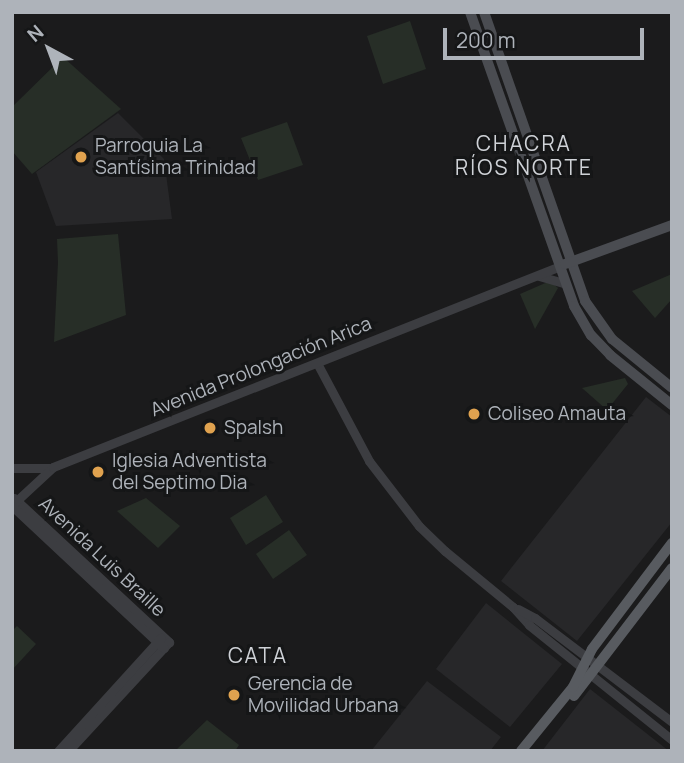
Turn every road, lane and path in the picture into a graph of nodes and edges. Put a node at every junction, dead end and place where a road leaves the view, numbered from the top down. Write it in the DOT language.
graph roads {
  1 [pos="470,12"];
  2 [pos="484,12"];
  3 [pos="672,225"];
  4 [pos="570,262"];
  5 [pos="558,267"];
  6 [pos="534,277"];
  7 [pos="563,282"];
  8 [pos="601,326"];
  9 [pos="591,335"];
  10 [pos="317,363"];
  11 [pos="672,388"];
  12 [pos="672,405"];
  13 [pos="53,467"];
  14 [pos="12,468"];
  15 [pos="13,502"];
  16 [pos="672,543"];
  17 [pos="672,568"];
  18 [pos="513,607"];
  19 [pos="163,642"];
  20 [pos="587,657"];
  21 [pos="597,665"];
  22 [pos="586,671"];
  23 [pos="672,722"];
  24 [pos="672,740"];
  25 [pos="58,751"];
  26 [pos="68,751"];
  27 [pos="521,751"];
  28 [pos="531,751"];
  1 -- 5 [label="main road"];
  2 -- 4 [label="main road"];
  3 -- 4 [label="main road, Avenida Prolongación Arica"];
  4 -- 5 [label="main road, Avenida Prolongación Arica"];
  4 -- 8 [label="main road"];
  5 -- 6 [label="street, Avenida Prolongación Arica"];
  5 -- 7 [label="main road"];
  6 -- 7 [label="street"];
  6 -- 10 [label="street, Avenida Prolongación Arica"];
  7 -- 9 [label="main road"];
  8 -- 9 [label="main road"];
  8 -- 11 [label="main road"];
  9 -- 12 [label="main road"];
  10 -- 13 [label="street, Avenida Prolongación Arica"];
  10 -- 18 [label="street"];
  13 -- 14 [label="street"];
  13 -- 15 [label="street, Avenida Prolongación Arica"];
  15 -- 19 [label="street, Avenida Luis Braille"];
  16 -- 20 [label="main road"];
  17 -- 21 [label="main road"];
  18 -- 20 [label="street"];
  18 -- 22 [label="street"];
  19 -- 25 [label="street"];
  19 -- 26 [label="street"];
  20 -- 21 [label="street"];
  20 -- 22 [label="main road"];
  21 -- 22 [label="main road"];
  21 -- 23 [label="street"];
  22 -- 24 [label="street"];
  22 -- 27 [label="main road"];
  22 -- 28 [label="main road"];
}
